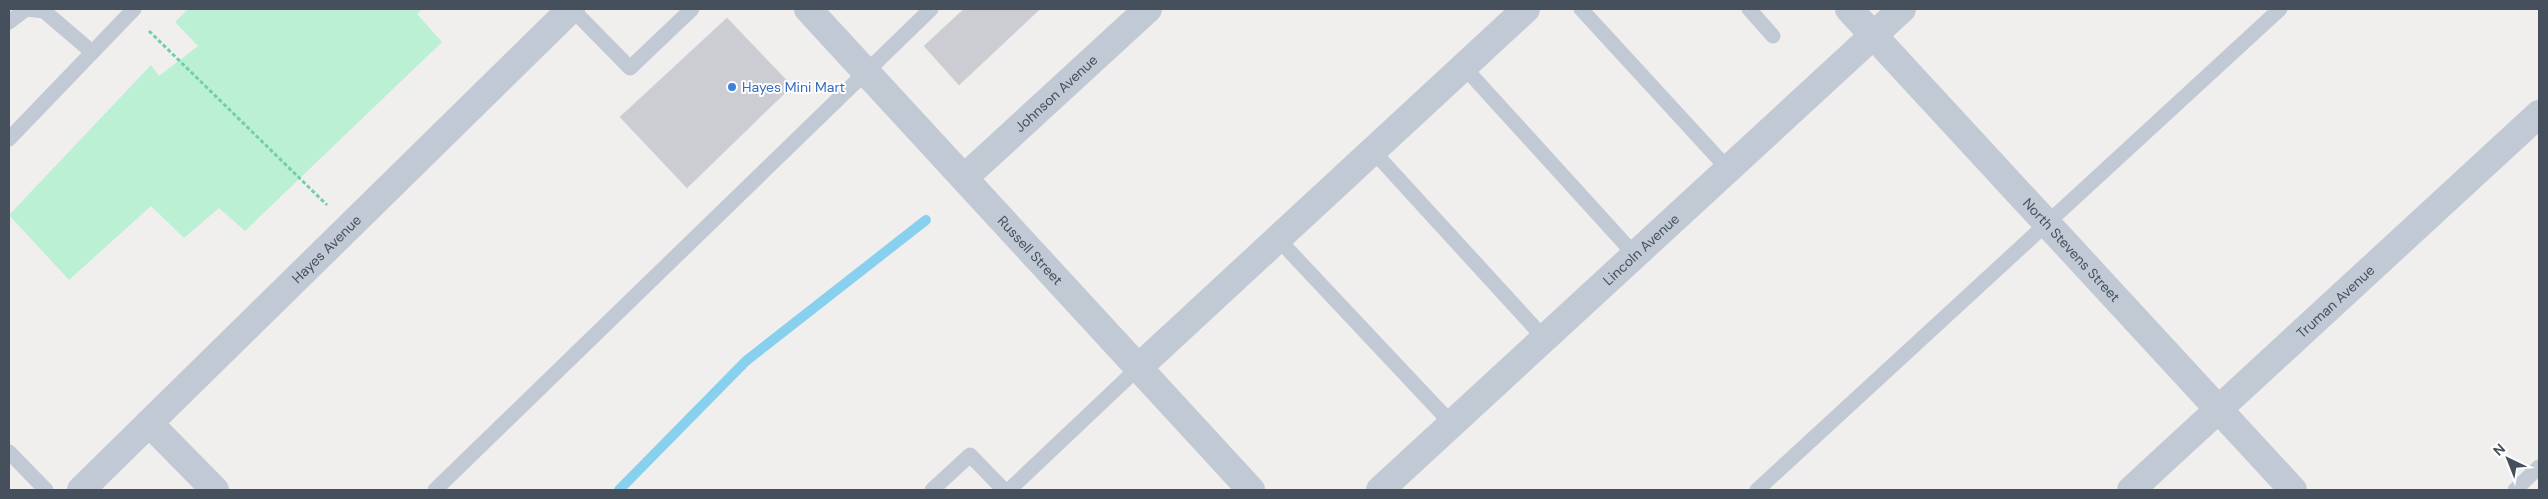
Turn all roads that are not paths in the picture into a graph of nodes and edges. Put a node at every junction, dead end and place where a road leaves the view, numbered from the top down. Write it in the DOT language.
graph roads {
  1 [pos="134,9"];
  2 [pos="572,9"];
  3 [pos="808,9"];
  4 [pos="931,9"];
  5 [pos="1148,9"];
  6 [pos="1526,9"];
  7 [pos="1580,9"];
  8 [pos="1749,9"];
  9 [pos="1849,9"];
  10 [pos="1902,9"];
  11 [pos="2280,9"];
  12 [pos="689,10"];
  13 [pos="9,22"];
  14 [pos="1873,35"];
  15 [pos="1773,36"];
  16 [pos="92,52"];
  17 [pos="1464,67"];
  18 [pos="866,71"];
  19 [pos="2539,114"];
  20 [pos="9,139"];
  21 [pos="1372,151"];
  22 [pos="1728,169"];
  23 [pos="964,178"];
  24 [pos="2047,224"];
  25 [pos="1278,240"];
  26 [pos="1635,254"];
  27 [pos="1545,339"];
  28 [pos="1138,368"];
  29 [pos="2219,410"];
  30 [pos="150,423"];
  31 [pos="1452,424"];
  32 [pos="9,452"];
  33 [pos="2539,467"];
  34 [pos="46,490"];
  35 [pos="81,490"];
  36 [pos="215,490"];
  37 [pos="435,490"];
  38 [pos="932,490"];
  39 [pos="1004,490"];
  40 [pos="1009,490"];
  41 [pos="1251,490"];
  42 [pos="1380,490"];
  43 [pos="1757,490"];
  44 [pos="2131,490"];
  45 [pos="2293,490"];
  46 [pos="2515,490"];
  1 -- 16 [label="lane"];
  2 -- 12 [label="lane"];
  2 -- 30 [label="street, Hayes Avenue"];
  3 -- 18 [label="street, Russell Street"];
  4 -- 18 [label="lane"];
  5 -- 23 [label="street, Johnson Avenue"];
  6 -- 17 [label="street"];
  7 -- 22 [label="lane"];
  8 -- 15 [label="lane"];
  9 -- 14 [label="street, North Stevens Street"];
  10 -- 14 [label="street, Lincoln Avenue"];
  11 -- 24 [label="lane"];
  13 -- 16 [label="lane"];
  14 -- 22 [label="street, Lincoln Avenue"];
  14 -- 24 [label="street, North Stevens Street"];
  16 -- 20 [label="lane"];
  17 -- 21 [label="street"];
  17 -- 26 [label="lane"];
  18 -- 23 [label="street, Russell Street"];
  18 -- 37 [label="lane"];
  19 -- 29 [label="street, Truman Avenue"];
  21 -- 25 [label="street"];
  21 -- 27 [label="lane"];
  22 -- 26 [label="street, Lincoln Avenue"];
  23 -- 28 [label="street, Russell Street"];
  24 -- 29 [label="street, North Stevens Street"];
  24 -- 43 [label="lane"];
  25 -- 28 [label="street"];
  25 -- 31 [label="lane"];
  26 -- 27 [label="street, Lincoln Avenue"];
  27 -- 31 [label="street, Lincoln Avenue"];
  28 -- 40 [label="lane"];
  28 -- 41 [label="street, Russell Street"];
  29 -- 44 [label="street, Truman Avenue"];
  29 -- 45 [label="street, North Stevens Street"];
  30 -- 35 [label="street, Hayes Avenue"];
  30 -- 36 [label="street"];
  31 -- 42 [label="street, Lincoln Avenue"];
  32 -- 34 [label="lane"];
  33 -- 46 [label="lane"];
  38 -- 39 [label="lane"];
}
